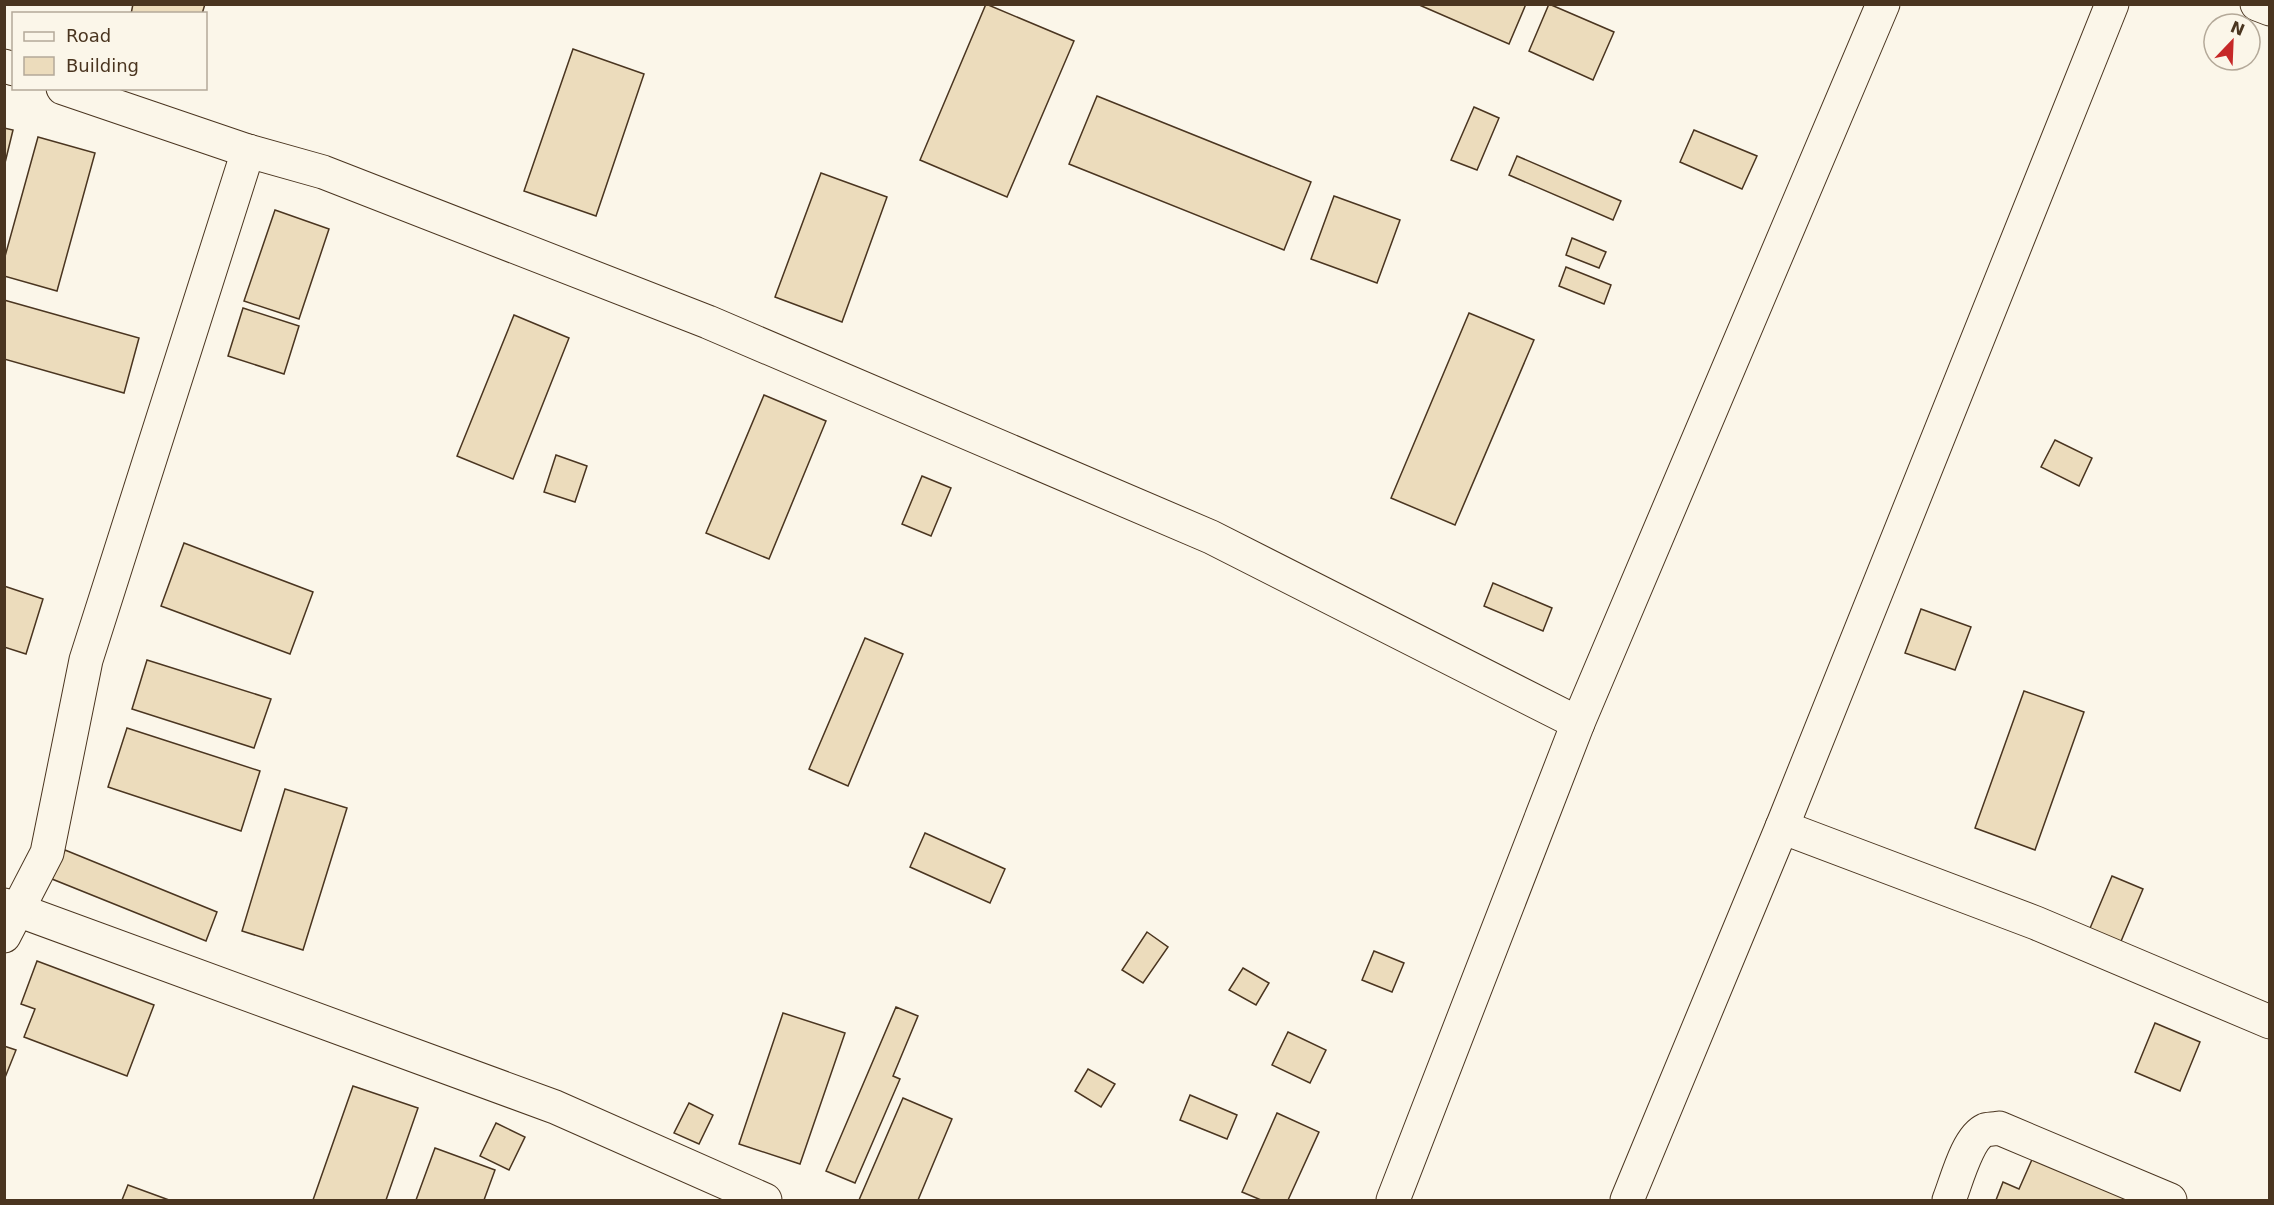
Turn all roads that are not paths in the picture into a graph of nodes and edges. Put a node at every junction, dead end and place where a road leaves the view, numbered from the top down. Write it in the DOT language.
graph roads {
  1 [pos="1882,4"];
  2 [pos="2112,4"];
  3 [pos="2257,4"];
  4 [pos="2270,9"];
  5 [pos="69,90"];
  6 [pos="248,150"];
  7 [pos="1578,723"];
  8 [pos="1782,827"];
  9 [pos="9,917"];
  10 [pos="2270,1023"];
  11 [pos="765,1200"];
  12 [pos="1393,1200"];
  13 [pos="1627,1200"];
  14 [pos="1949,1200"];
  15 [pos="2170,1200"];
  1 -- 7 [label="main road"];
  2 -- 8 [label="main road"];
  3 -- 4 [label="main road"];
  5 -- 6 [label="main road"];
  6 -- 7 [label="main road"];
  6 -- 9 [label="main road"];
  7 -- 12 [label="main road"];
  8 -- 10 [label="main road"];
  8 -- 13 [label="main road"];
  9 -- 11 [label="main road"];
  14 -- 15 [label="main road"];
}
